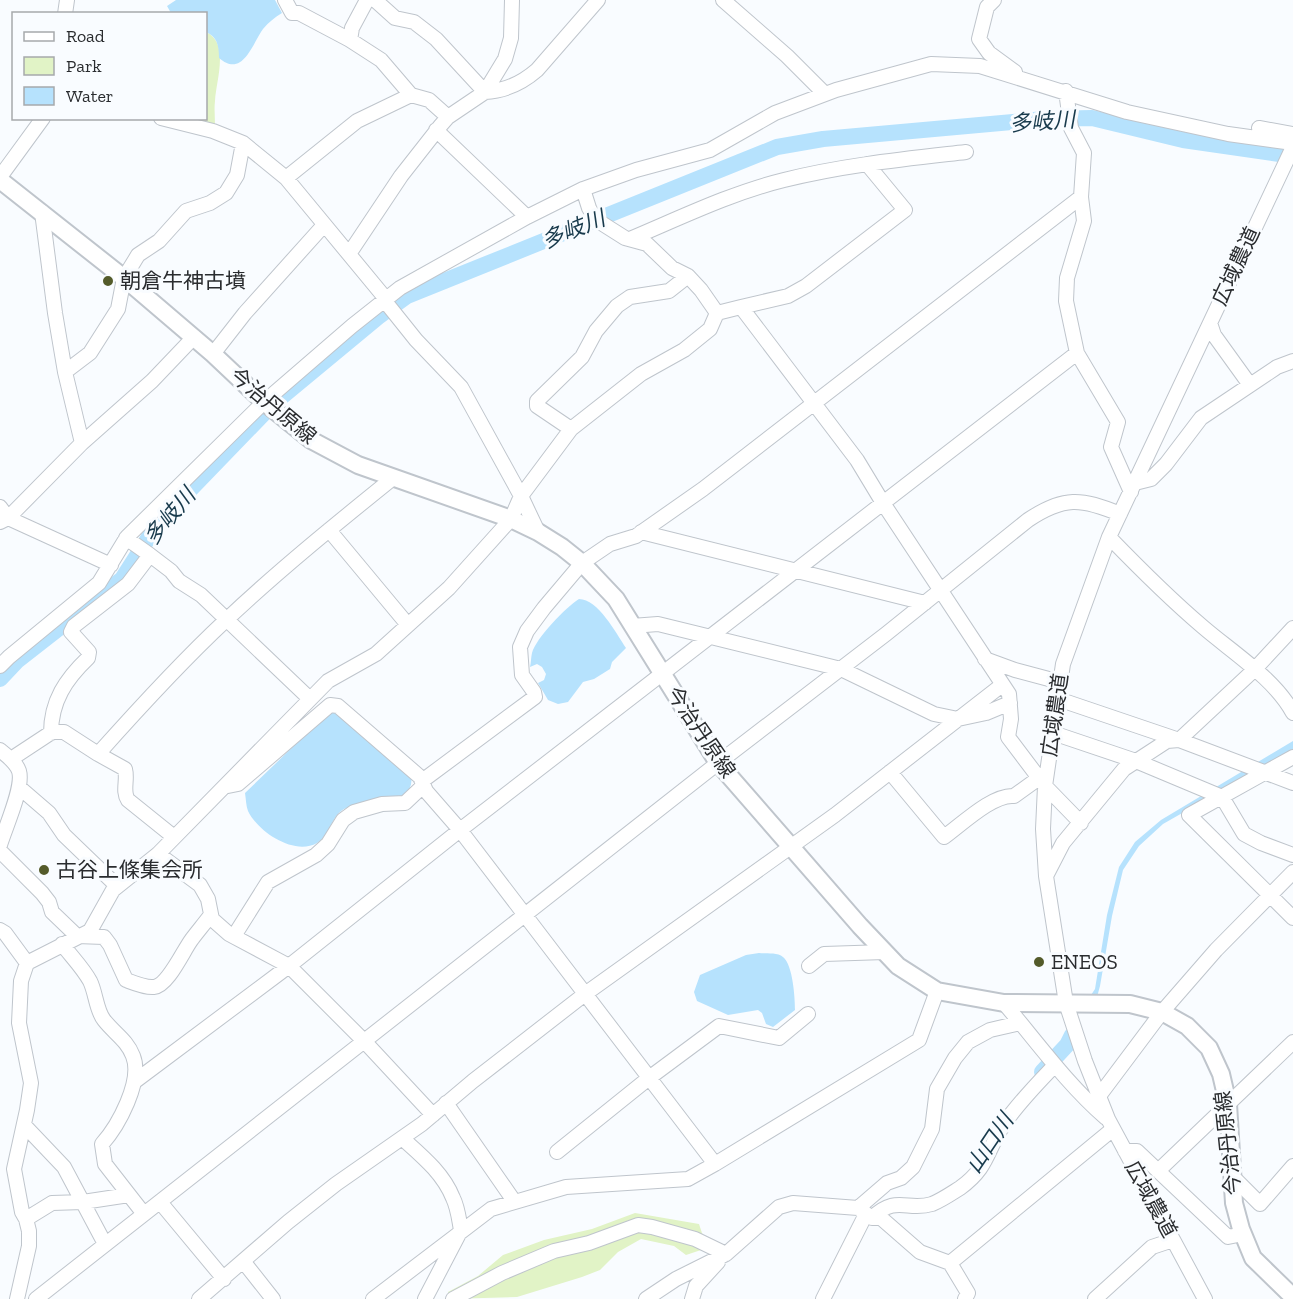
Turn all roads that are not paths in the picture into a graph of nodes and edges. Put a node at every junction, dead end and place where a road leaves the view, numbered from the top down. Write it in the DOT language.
graph roads {
  1 [pos="285,0"];
  2 [pos="367,0"];
  3 [pos="375,0"];
  4 [pos="512,0"];
  5 [pos="598,0"];
  6 [pos="723,0"];
  7 [pos="994,0"];
  8 [pos="350,40"];
  9 [pos="1024,78"];
  10 [pos="1066,91"];
  11 [pos="485,92"];
  12 [pos="825,94"];
  13 [pos="411,95"];
  14 [pos="448,117"];
  15 [pos="42,120"];
  16 [pos="169,120"];
  17 [pos="1259,128"];
  18 [pos="436,130"];
  19 [pos="1293,134"];
  20 [pos="243,143"];
  21 [pos="1293,145"];
  22 [pos="966,152"];
  23 [pos="867,164"];
  24 [pos="0,178"];
  25 [pos="286,178"];
  26 [pos="583,189"];
  27 [pos="1081,197"];
  28 [pos="42,212"];
  29 [pos="527,217"];
  30 [pos="324,225"];
  31 [pos="630,239"];
  32 [pos="349,254"];
  33 [pos="688,276"];
  34 [pos="124,278"];
  35 [pos="386,299"];
  36 [pos="741,307"];
  37 [pos="717,313"];
  38 [pos="1210,323"];
  39 [pos="194,337"];
  40 [pos="1077,353"];
  41 [pos="213,354"];
  42 [pos="1293,361"];
  43 [pos="65,372"];
  44 [pos="1250,385"];
  45 [pos="264,402"];
  46 [pos="814,405"];
  47 [pos="571,429"];
  48 [pos="82,443"];
  49 [pos="393,478"];
  50 [pos="1133,488"];
  51 [pos="521,496"];
  52 [pos="883,503"];
  53 [pos="1120,514"];
  54 [pos="3,516"];
  55 [pos="511,519"];
  56 [pos="328,530"];
  57 [pos="538,532"];
  58 [pos="642,532"];
  59 [pos="1109,537"];
  60 [pos="126,538"];
  61 [pos="150,555"];
  62 [pos="582,563"];
  63 [pos="111,565"];
  64 [pos="795,571"];
  65 [pos="940,590"];
  66 [pos="925,603"];
  67 [pos="226,620"];
  68 [pos="408,625"];
  69 [pos="632,626"];
  70 [pos="1293,628"];
  71 [pos="710,638"];
  72 [pos="985,659"];
  73 [pos="0,666"];
  74 [pos="841,669"];
  75 [pos="1254,670"];
  76 [pos="662,675"];
  77 [pos="1060,682"];
  78 [pos="1002,685"];
  79 [pos="310,699"];
  80 [pos="1058,699"];
  81 [pos="1010,703"];
  82 [pos="1293,713"];
  83 [pos="958,719"];
  84 [pos="51,732"];
  85 [pos="1053,733"];
  86 [pos="1179,740"];
  87 [pos="0,750"];
  88 [pos="98,754"];
  89 [pos="1293,757"];
  90 [pos="11,759"];
  91 [pos="1136,761"];
  92 [pos="718,763"];
  93 [pos="890,772"];
  94 [pos="1265,772"];
  95 [pos="1042,782"];
  96 [pos="423,783"];
  97 [pos="1293,783"];
  98 [pos="224,786"];
  99 [pos="20,788"];
  100 [pos="1221,797"];
  101 [pos="1081,823"];
  102 [pos="460,830"];
  103 [pos="174,837"];
  104 [pos="0,846"];
  105 [pos="791,847"];
  106 [pos="0,851"];
  107 [pos="158,854"];
  108 [pos="1293,855"];
  109 [pos="1293,872"];
  110 [pos="1046,876"];
  111 [pos="117,886"];
  112 [pos="1270,895"];
  113 [pos="525,915"];
  114 [pos="210,916"];
  115 [pos="1293,918"];
  116 [pos="0,930"];
  117 [pos="77,936"];
  118 [pos="234,936"];
  119 [pos="62,944"];
  120 [pos="885,952"];
  121 [pos="27,963"];
  122 [pos="289,966"];
  123 [pos="809,966"];
  124 [pos="937,991"];
  125 [pos="585,994"];
  126 [pos="1004,1003"];
  127 [pos="1066,1003"];
  128 [pos="1162,1012"];
  129 [pos="808,1014"];
  130 [pos="1020,1023"];
  131 [pos="365,1042"];
  132 [pos="1293,1042"];
  133 [pos="1055,1065"];
  134 [pos="649,1078"];
  135 [pos="134,1082"];
  136 [pos="1099,1096"];
  137 [pos="446,1103"];
  138 [pos="1228,1104"];
  139 [pos="433,1115"];
  140 [pos="1110,1124"];
  141 [pos="24,1125"];
  142 [pos="402,1138"];
  143 [pos="1125,1151"];
  144 [pos="557,1152"];
  145 [pos="715,1164"];
  146 [pos="1293,1166"];
  147 [pos="1158,1171"];
  148 [pos="1231,1175"];
  149 [pos="129,1195"];
  150 [pos="83,1202"];
  151 [pos="160,1202"];
  152 [pos="514,1202"];
  153 [pos="144,1214"];
  154 [pos="865,1214"];
  155 [pos="26,1220"];
  156 [pos="461,1230"];
  157 [pos="1243,1234"];
  158 [pos="1173,1240"];
  159 [pos="105,1244"];
  160 [pos="726,1254"];
  161 [pos="243,1261"];
  162 [pos="950,1263"];
  163 [pos="224,1279"];
  164 [pos="971,1297"];
  165 [pos="1293,1297"];
  166 [pos="17,1299"];
  167 [pos="36,1299"];
  168 [pos="199,1299"];
  169 [pos="273,1299"];
  170 [pos="373,1299"];
  171 [pos="425,1299"];
  172 [pos="453,1299"];
  173 [pos="646,1299"];
  174 [pos="692,1299"];
  175 [pos="823,1299"];
  176 [pos="1095,1299"];
  177 [pos="1205,1299"];
  1 -- 8 [label="street"];
  2 -- 8 [label="street"];
  3 -- 11 [label="street"];
  4 -- 11 [label="street"];
  5 -- 11 [label="street"];
  6 -- 12 [label="street"];
  7 -- 9 [label="street"];
  8 -- 13 [label="street"];
  9 -- 10 [label="street"];
  9 -- 12 [label="street"];
  10 -- 21 [label="street"];
  10 -- 27 [label="street"];
  11 -- 14 [label="street"];
  12 -- 26 [label="street"];
  13 -- 14 [label="street"];
  13 -- 25 [label="street"];
  14 -- 18 [label="street"];
  15 -- 24 [label="street"];
  16 -- 20 [label="street"];
  17 -- 19 [label="street"];
  18 -- 29 [label="street"];
  18 -- 32 [label="street"];
  20 -- 25 [label="street"];
  20 -- 34 [label="street"];
  21 -- 38 [label="street, 広域農道"];
  22 -- 23 [label="street"];
  23 -- 31 [label="street"];
  23 -- 36 [label="street"];
  24 -- 28 [label="main road, 今治丹原線"];
  25 -- 30 [label="street"];
  26 -- 29 [label="street"];
  26 -- 31 [label="street"];
  27 -- 40 [label="street"];
  27 -- 46 [label="street"];
  28 -- 34 [label="main road, 今治丹原線"];
  28 -- 43 [label="street"];
  29 -- 35 [label="street"];
  30 -- 32 [label="street"];
  30 -- 41 [label="street"];
  31 -- 33 [label="street"];
  32 -- 35 [label="street"];
  33 -- 37 [label="street"];
  33 -- 47 [label="street"];
  34 -- 39 [label="main road, 今治丹原線"];
  34 -- 43 [label="street"];
  35 -- 45 [label="street"];
  35 -- 51 [label="street"];
  36 -- 37 [label="street"];
  36 -- 46 [label="street"];
  37 -- 47 [label="street"];
  38 -- 44 [label="street"];
  38 -- 50 [label="street, 広域農道"];
  39 -- 41 [label="main road, 今治丹原線"];
  39 -- 48 [label="street"];
  40 -- 50 [label="street"];
  40 -- 52 [label="street"];
  41 -- 45 [label="main road, 今治丹原線"];
  42 -- 44 [label="street"];
  43 -- 48 [label="street"];
  44 -- 50 [label="street"];
  45 -- 49 [label="main road, 今治丹原線"];
  45 -- 60 [label="street"];
  46 -- 52 [label="street"];
  46 -- 58 [label="street"];
  47 -- 51 [label="street"];
  48 -- 54 [label="street"];
  49 -- 55 [label="main road, 今治丹原線"];
  49 -- 56 [label="street"];
  50 -- 53 [label="street, 広域農道"];
  51 -- 55 [label="street"];
  51 -- 57 [label="street"];
  52 -- 64 [label="street"];
  52 -- 65 [label="street"];
  53 -- 59 [label="street, 広域農道"];
  53 -- 65 [label="street"];
  54 -- 63 [label="street"];
  55 -- 57 [label="main road, 今治丹原線"];
  55 -- 68 [label="street"];
  56 -- 67 [label="street"];
  56 -- 68 [label="street"];
  57 -- 62 [label="main road, 今治丹原線"];
  58 -- 62 [label="street"];
  58 -- 64 [label="street"];
  59 -- 75 [label="street"];
  59 -- 77 [label="street, 広域農道"];
  60 -- 61 [label="street"];
  60 -- 63 [label="street"];
  61 -- 67 [label="street"];
  61 -- 84 [label="street"];
  62 -- 69 [label="main road, 今治丹原線"];
  62 -- 96 [label="street"];
  63 -- 73 [label="street"];
  64 -- 66 [label="street"];
  64 -- 71 [label="street"];
  65 -- 66 [label="street"];
  65 -- 72 [label="street"];
  66 -- 74 [label="street"];
  67 -- 79 [label="street"];
  67 -- 88 [label="street"];
  68 -- 79 [label="street"];
  69 -- 71 [label="street"];
  69 -- 76 [label="main road, 今治丹原線"];
  70 -- 75 [label="street"];
  71 -- 74 [label="street"];
  71 -- 76 [label="street"];
  72 -- 77 [label="street"];
  72 -- 78 [label="street"];
  74 -- 83 [label="street"];
  74 -- 92 [label="street"];
  75 -- 82 [label="street"];
  75 -- 86 [label="street"];
  76 -- 92 [label="main road, 今治丹原線"];
  76 -- 102 [label="street"];
  77 -- 80 [label="street, 広域農道"];
  78 -- 81 [label="street"];
  78 -- 83 [label="street"];
  79 -- 98 [label="street"];
  80 -- 85 [label="street, 広域農道"];
  80 -- 86 [label="street"];
  81 -- 83 [label="street"];
  81 -- 95 [label="street"];
  83 -- 93 [label="street"];
  84 -- 88 [label="street"];
  84 -- 90 [label="street"];
  85 -- 91 [label="street"];
  85 -- 95 [label="street, 広域農道"];
  86 -- 91 [label="street"];
  86 -- 94 [label="street"];
  87 -- 90 [label="street"];
  88 -- 103 [label="street"];
  89 -- 94 [label="street"];
  90 -- 99 [label="street"];
  91 -- 100 [label="street"];
  91 -- 101 [label="street"];
  92 -- 105 [label="main road, 今治丹原線"];
  92 -- 113 [label="street"];
  93 -- 95 [label="street"];
  93 -- 105 [label="street"];
  94 -- 97 [label="street"];
  94 -- 100 [label="street"];
  95 -- 101 [label="street"];
  95 -- 110 [label="street, 広域農道"];
  96 -- 98 [label="street"];
  96 -- 102 [label="street"];
  96 -- 118 [label="street"];
  98 -- 103 [label="street"];
  99 -- 104 [label="street"];
  99 -- 111 [label="street"];
  100 -- 108 [label="street"];
  100 -- 112 [label="street"];
  101 -- 110 [label="street"];
  102 -- 113 [label="street"];
  102 -- 122 [label="street"];
  103 -- 107 [label="street"];
  105 -- 120 [label="main road, 今治丹原線"];
  105 -- 125 [label="street"];
  106 -- 117 [label="street"];
  107 -- 111 [label="street"];
  107 -- 114 [label="street"];
  109 -- 112 [label="street"];
  110 -- 127 [label="street, 広域農道"];
  111 -- 117 [label="street"];
  112 -- 115 [label="street"];
  112 -- 128 [label="street"];
  113 -- 125 [label="street"];
  113 -- 131 [label="street"];
  114 -- 117 [label="street"];
  114 -- 118 [label="street"];
  116 -- 121 [label="street"];
  117 -- 119 [label="street"];
  118 -- 122 [label="street"];
  119 -- 121 [label="street"];
  119 -- 135 [label="street"];
  120 -- 123 [label="street"];
  120 -- 124 [label="main road, 今治丹原線"];
  121 -- 141 [label="street"];
  122 -- 131 [label="street"];
  122 -- 135 [label="street"];
  124 -- 126 [label="main road, 今治丹原線"];
  124 -- 145 [label="street"];
  125 -- 134 [label="street"];
  125 -- 137 [label="street"];
  126 -- 127 [label="main road, 今治丹原線"];
  126 -- 130 [label="street"];
  127 -- 128 [label="main road, 今治丹原線"];
  127 -- 136 [label="street, 広域農道"];
  128 -- 136 [label="street"];
  128 -- 138 [label="main road, 今治丹原線"];
  129 -- 134 [label="street"];
  130 -- 133 [label="street"];
  130 -- 154 [label="street"];
  131 -- 139 [label="street"];
  131 -- 151 [label="street"];
  132 -- 138 [label="street"];
  133 -- 140 [label="street"];
  133 -- 154 [label="street"];
  134 -- 144 [label="street"];
  134 -- 145 [label="street"];
  135 -- 149 [label="street"];
  136 -- 140 [label="street, 広域農道"];
  137 -- 139 [label="street"];
  137 -- 152 [label="street"];
  138 -- 147 [label="street"];
  138 -- 148 [label="main road, 今治丹原線"];
  139 -- 142 [label="street"];
  140 -- 143 [label="street, 広域農道"];
  140 -- 162 [label="street"];
  141 -- 150 [label="street"];
  141 -- 155 [label="street"];
  142 -- 156 [label="street"];
  142 -- 161 [label="street"];
  143 -- 147 [label="street"];
  143 -- 158 [label="street, 広域農道"];
  145 -- 152 [label="street"];
  146 -- 148 [label="street"];
  147 -- 157 [label="street"];
  148 -- 157 [label="main road, 今治丹原線"];
  149 -- 150 [label="street"];
  149 -- 153 [label="street"];
  150 -- 155 [label="street"];
  150 -- 159 [label="street"];
  151 -- 153 [label="street"];
  151 -- 163 [label="street"];
  152 -- 156 [label="street"];
  153 -- 159 [label="street"];
  154 -- 160 [label="street"];
  154 -- 162 [label="street"];
  154 -- 175 [label="street"];
  155 -- 166 [label="street"];
  156 -- 170 [label="street"];
  156 -- 171 [label="street"];
  157 -- 165 [label="main road, 今治丹原線"];
  158 -- 176 [label="street"];
  158 -- 177 [label="street, 広域農道"];
  159 -- 167 [label="street"];
  160 -- 172 [label="street"];
  160 -- 173 [label="street"];
  160 -- 174 [label="street"];
  161 -- 163 [label="street"];
  161 -- 169 [label="street"];
  162 -- 164 [label="street"];
  163 -- 168 [label="street"];
}
